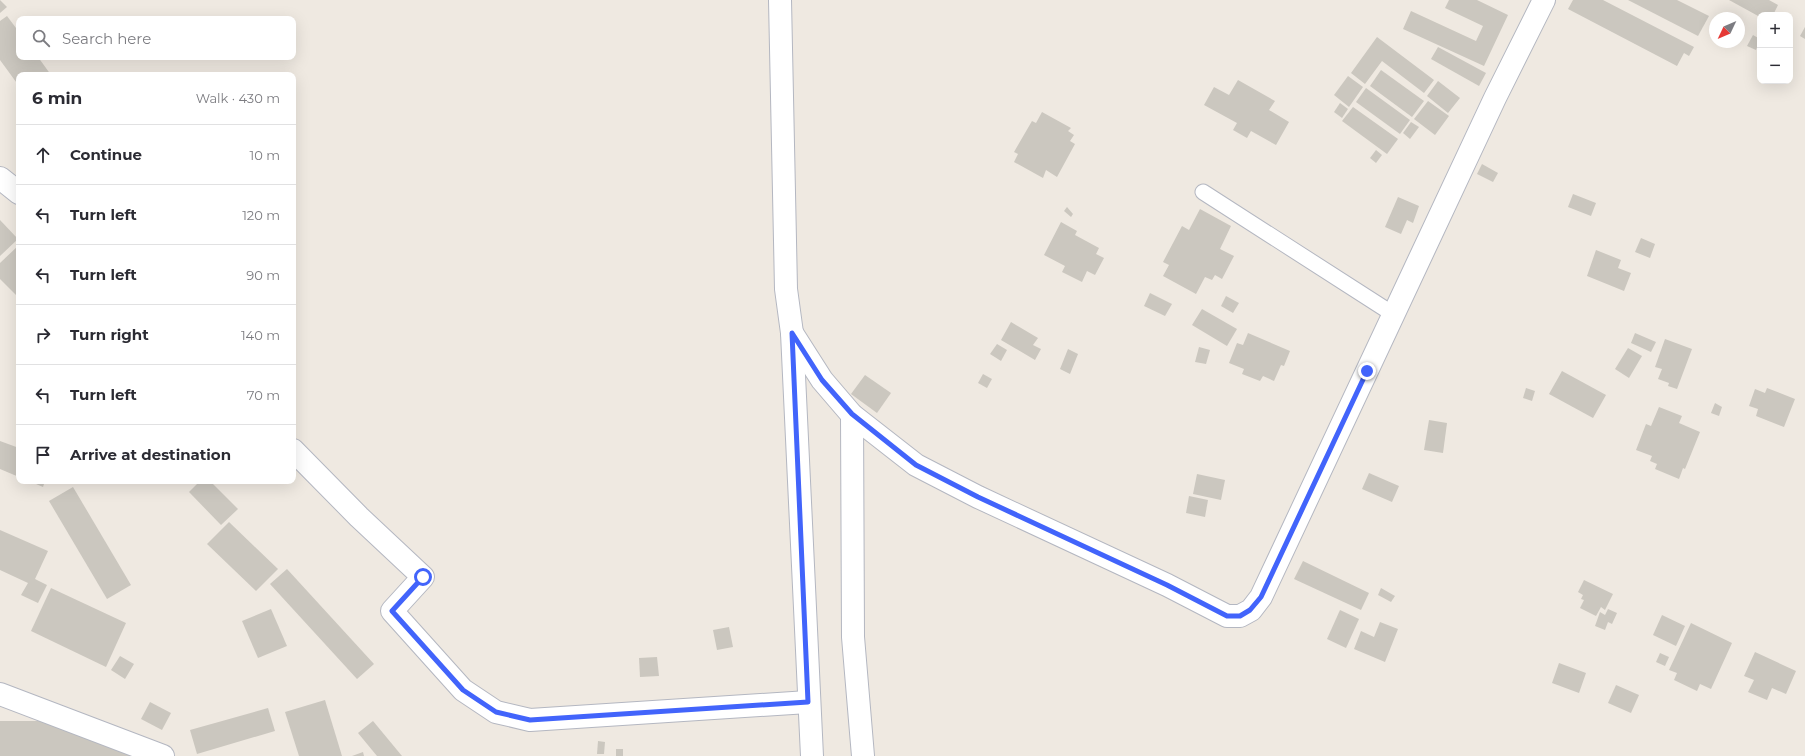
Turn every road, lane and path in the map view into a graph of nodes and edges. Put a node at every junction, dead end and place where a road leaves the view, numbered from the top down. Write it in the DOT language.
graph roads {
  1 [pos="780,0"];
  2 [pos="1544,0"];
  3 [pos="0,178"];
  4 [pos="16,191"];
  5 [pos="1203,192"];
  6 [pos="1394,314"];
  7 [pos="792,333"];
  8 [pos="852,414"];
  9 [pos="296,453"];
  10 [pos="0,694"];
  11 [pos="808,702"];
  12 [pos="163,756"];
  13 [pos="812,756"];
  14 [pos="863,756"];
  1 -- 7 [label="street"];
  2 -- 6 [label="street"];
  3 -- 4 [label="street"];
  5 -- 6 [label="lane"];
  6 -- 8 [label="street"];
  7 -- 8 [label="street"];
  7 -- 11 [label="street"];
  8 -- 14 [label="street"];
  9 -- 11 [label="street"];
  10 -- 12 [label="street"];
  11 -- 13 [label="street"];
}
